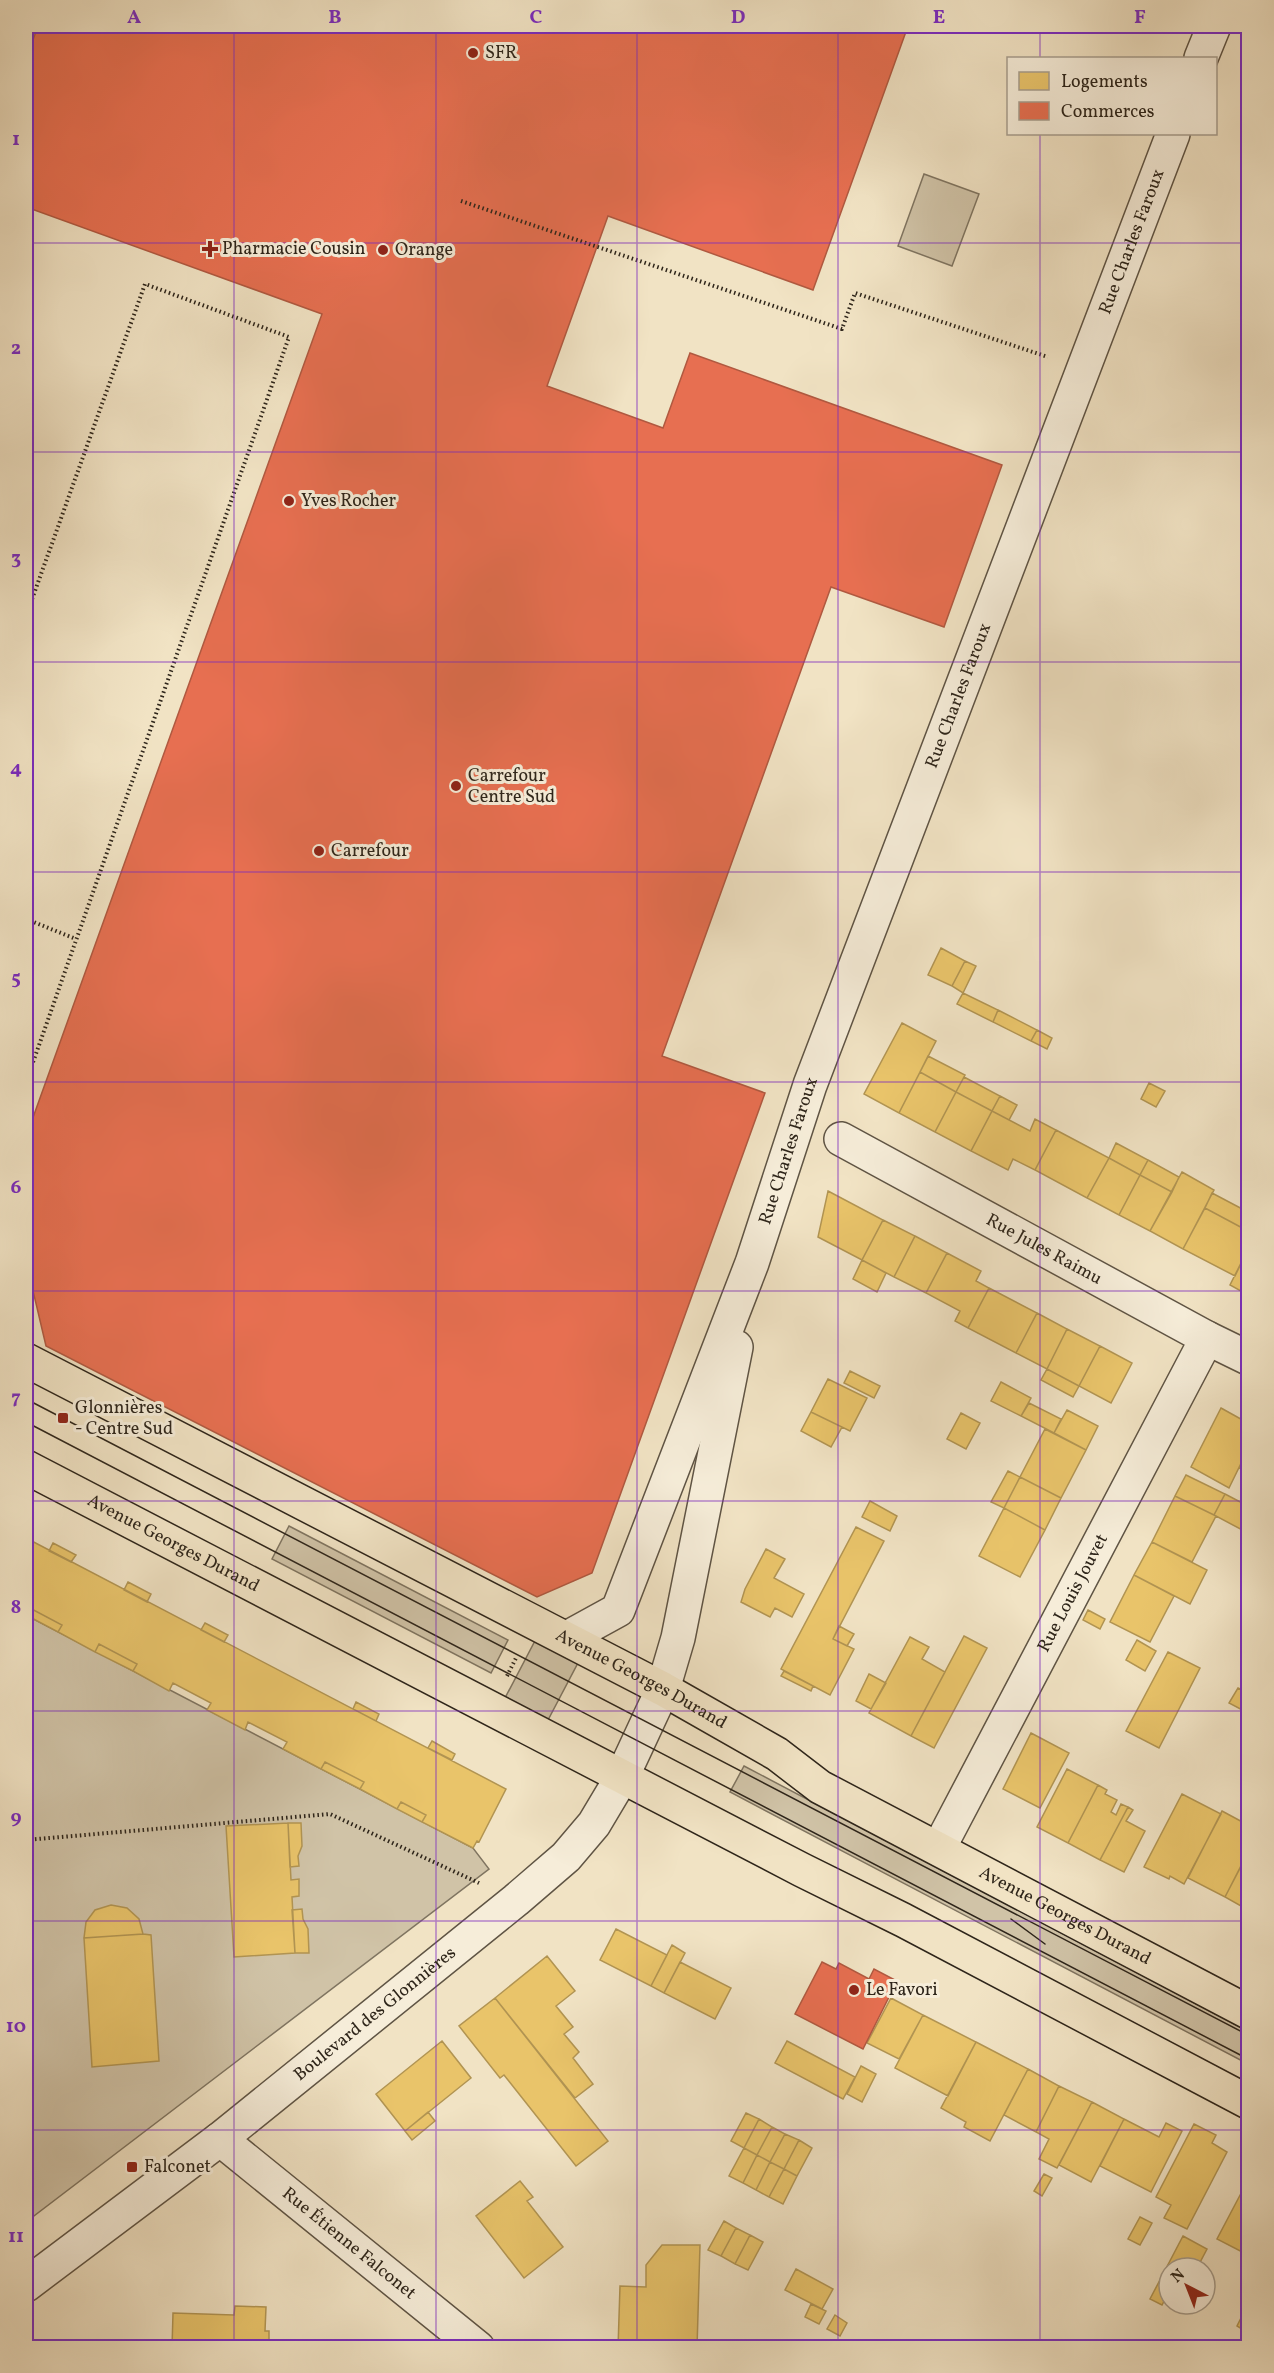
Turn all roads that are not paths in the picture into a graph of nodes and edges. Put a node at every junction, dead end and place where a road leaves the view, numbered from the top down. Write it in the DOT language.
graph roads {
  1 [pos="1214,26"];
  2 [pos="1201,57"];
  3 [pos="1173,135"];
  4 [pos="841,1139"];
  5 [pos="752,1263"];
  6 [pos="1207,1338"];
  7 [pos="1248,1358"];
  8 [pos="26,1360"];
  9 [pos="26,1467"];
  10 [pos="567,1638"];
  11 [pos="663,1689"];
  12 [pos="622,1777"];
  13 [pos="939,1848"];
  14 [pos="1248,2012"];
  15 [pos="1248,2102"];
  16 [pos="220,2139"];
  17 [pos="26,2285"];
  18 [pos="478,2348"];
  1 -- 2 [label="street"];
  3 -- 5 [label="street, Rue Charles Faroux"];
  4 -- 6 [label="street, Rue Jules Raimu"];
  5 -- 10 [label="street, Rue Charles Faroux"];
  5 -- 11 [label="street, Rue Charles Faroux"];
  6 -- 7 [label="street, Rue Jules Raimu"];
  6 -- 13 [label="street, Rue Louis Jouvet"];
  8 -- 10 [label="main road, Avenue Georges Durand"];
  9 -- 12 [label="main road, Avenue Georges Durand"];
  10 -- 11 [label="main road, Avenue Georges Durand"];
  11 -- 12 [label="street, Boulevard des Glonnières"];
  11 -- 13 [label="main road, Avenue Georges Durand"];
  12 -- 15 [label="main road, Avenue Georges Durand"];
  12 -- 16 [label="street, Boulevard des Glonnières"];
  13 -- 14 [label="main road, Avenue Georges Durand"];
  16 -- 17 [label="street, Boulevard des Glonnières"];
  16 -- 18 [label="street, Rue Étienne Falconet"];
}
